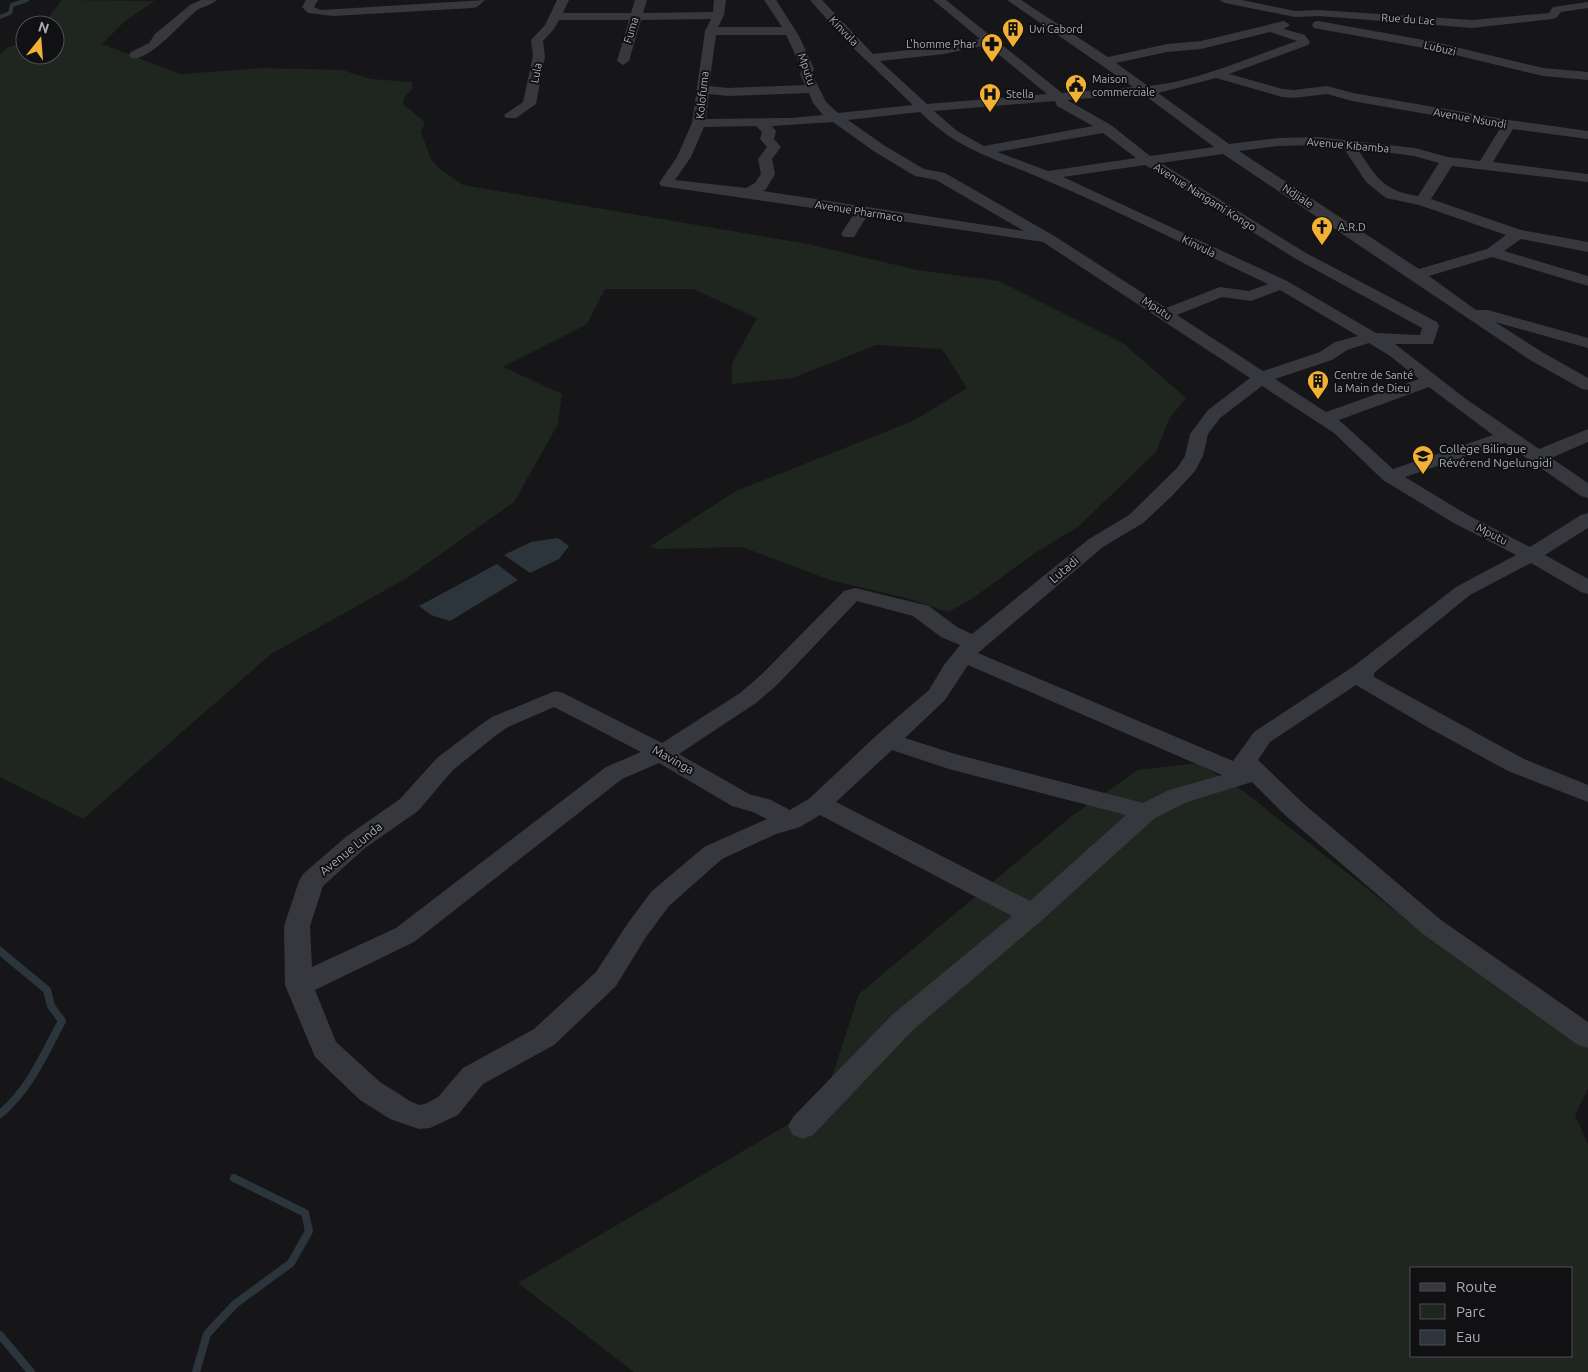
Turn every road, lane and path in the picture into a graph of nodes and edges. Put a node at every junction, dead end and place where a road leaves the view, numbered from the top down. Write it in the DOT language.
graph roads {
  1 [pos="211,0"];
  2 [pos="312,0"];
  3 [pos="563,0"];
  4 [pos="641,0"];
  5 [pos="720,0"];
  6 [pos="770,0"];
  7 [pos="816,0"];
  8 [pos="938,0"];
  9 [pos="1013,0"];
  10 [pos="1225,0"];
  11 [pos="476,3"];
  12 [pos="1588,5"];
  13 [pos="718,15"];
  14 [pos="555,16"];
  15 [pos="635,17"];
  16 [pos="1300,17"];
  17 [pos="1270,28"];
  18 [pos="711,31"];
  19 [pos="789,31"];
  20 [pos="989,42"];
  21 [pos="135,55"];
  22 [pos="870,58"];
  23 [pos="623,61"];
  24 [pos="1106,61"];
  25 [pos="1216,74"];
  26 [pos="1588,76"];
  27 [pos="702,89"];
  28 [pos="1145,89"];
  29 [pos="813,90"];
  30 [pos="1059,97"];
  31 [pos="923,108"];
  32 [pos="511,115"];
  33 [pos="834,117"];
  34 [pos="700,123"];
  35 [pos="760,123"];
  36 [pos="1509,124"];
  37 [pos="1106,128"];
  38 [pos="1588,135"];
  39 [pos="1347,143"];
  40 [pos="1226,149"];
  41 [pos="983,150"];
  42 [pos="1147,160"];
  43 [pos="1447,161"];
  44 [pos="1484,165"];
  45 [pos="1047,175"];
  46 [pos="1588,178"];
  47 [pos="666,183"];
  48 [pos="748,193"];
  49 [pos="1422,201"];
  50 [pos="862,212"];
  51 [pos="849,234"];
  52 [pos="1518,234"];
  53 [pos="1051,240"];
  54 [pos="1588,247"];
  55 [pos="1492,252"];
  56 [pos="1417,275"];
  57 [pos="1588,281"];
  58 [pos="1281,284"];
  59 [pos="1461,307"];
  60 [pos="1166,314"];
  61 [pos="1370,338"];
  62 [pos="1588,343"];
  63 [pos="1262,377"];
  64 [pos="1430,381"];
  65 [pos="1588,385"];
  66 [pos="1324,419"];
  67 [pos="1507,436"];
  68 [pos="1588,436"];
  69 [pos="1537,457"];
  70 [pos="1390,476"];
  71 [pos="1588,492"];
  72 [pos="1588,519"];
  73 [pos="1531,555"];
  74 [pos="1588,588"];
  75 [pos="969,649"];
  76 [pos="1362,671"];
  77 [pos="555,698"];
  78 [pos="886,740"];
  79 [pos="662,754"];
  80 [pos="1244,768"];
  81 [pos="1588,794"];
  82 [pos="819,804"];
  83 [pos="1146,812"];
  84 [pos="779,824"];
  85 [pos="1032,914"];
  86 [pos="299,984"];
  87 [pos="1588,1037"];
  88 [pos="448,1106"];
  89 [pos="803,1126"];
  1 -- 21 [label="street"];
  2 -- 11 [label="street"];
  3 -- 14 [label="street, Lula"];
  4 -- 15 [label="street, Fuma"];
  5 -- 13 [label="street, Kolofuma"];
  6 -- 19 [label="street, Mputu"];
  7 -- 22 [label="street, Kinvula"];
  8 -- 20 [label="street, Avenue Nangami Kongo"];
  9 -- 24 [label="street, Ndjiale"];
  10 -- 16 [label="street, Rue du Lac"];
  12 -- 16 [label="street, Rue du Lac"];
  13 -- 15 [label="street"];
  13 -- 18 [label="street, Kolofuma"];
  14 -- 15 [label="street"];
  14 -- 32 [label="street, Lula"];
  15 -- 23 [label="street, Fuma"];
  16 -- 17 [label="street"];
  16 -- 26 [label="street, Lubuzi"];
  17 -- 24 [label="street"];
  17 -- 25 [label="street"];
  18 -- 19 [label="street"];
  18 -- 27 [label="street, Kolofuma"];
  19 -- 29 [label="street, Mputu"];
  20 -- 22 [label="street"];
  20 -- 30 [label="street, Avenue Nangami Kongo"];
  22 -- 31 [label="street, Kinvula"];
  24 -- 28 [label="street, Ndjiale"];
  25 -- 28 [label="street"];
  25 -- 36 [label="street, Avenue Nsundi"];
  27 -- 29 [label="street"];
  27 -- 34 [label="street, Kolofuma"];
  28 -- 30 [label="street"];
  28 -- 40 [label="street, Ndjiale"];
  29 -- 33 [label="street, Mputu"];
  30 -- 31 [label="street"];
  30 -- 37 [label="street, Avenue Nangami Kongo"];
  31 -- 33 [label="street"];
  31 -- 41 [label="street, Kinvula"];
  33 -- 35 [label="street"];
  33 -- 53 [label="street, Mputu"];
  34 -- 35 [label="street"];
  34 -- 47 [label="street, Kolofuma"];
  35 -- 48 [label="street"];
  36 -- 38 [label="street, Avenue Nsundi"];
  36 -- 44 [label="street"];
  37 -- 41 [label="street"];
  37 -- 42 [label="street, Avenue Nangami Kongo"];
  39 -- 40 [label="street, Avenue Kibamba"];
  39 -- 43 [label="street, Avenue Kibamba"];
  39 -- 49 [label="street"];
  40 -- 42 [label="street, Avenue Kibamba"];
  40 -- 56 [label="street, Ndjiale"];
  41 -- 45 [label="street, Kinvula"];
  42 -- 45 [label="street, Avenue Kibamba"];
  42 -- 61 [label="street, Avenue Nangami Kongo"];
  43 -- 44 [label="street, Avenue Kibamba"];
  43 -- 49 [label="street"];
  44 -- 46 [label="street, Avenue Kibamba"];
  45 -- 58 [label="street, Kinvula"];
  47 -- 48 [label="street, Avenue Pharmaco"];
  48 -- 50 [label="street, Avenue Pharmaco"];
  49 -- 52 [label="street"];
  50 -- 51 [label="street"];
  50 -- 53 [label="street, Avenue Pharmaco"];
  52 -- 54 [label="street"];
  52 -- 55 [label="street"];
  53 -- 60 [label="street, Mputu"];
  55 -- 56 [label="street"];
  55 -- 57 [label="street"];
  56 -- 59 [label="street, Ndjiale"];
  58 -- 60 [label="street"];
  58 -- 61 [label="street, Kinvula"];
  59 -- 62 [label="street"];
  59 -- 65 [label="street, Ndjiale"];
  60 -- 63 [label="street, Mputu"];
  61 -- 63 [label="street, Lutadi"];
  61 -- 64 [label="street, Kinvula"];
  63 -- 66 [label="street, Mputu"];
  63 -- 75 [label="street, Lutadi"];
  64 -- 66 [label="street"];
  64 -- 67 [label="street, Kinvula"];
  66 -- 70 [label="street, Mputu"];
  67 -- 69 [label="street, Kinvula"];
  67 -- 70 [label="street"];
  68 -- 69 [label="street"];
  69 -- 71 [label="street, Kinvula"];
  70 -- 73 [label="street, Mputu"];
  72 -- 73 [label="street"];
  73 -- 74 [label="street, Mputu"];
  73 -- 76 [label="street"];
  75 -- 78 [label="street, Lutadi"];
  75 -- 79 [label="street"];
  75 -- 80 [label="street"];
  76 -- 80 [label="street"];
  76 -- 81 [label="street"];
  77 -- 79 [label="street, Mavinga"];
  77 -- 86 [label="street, Avenue Lunda"];
  78 -- 82 [label="street, Lutadi"];
  78 -- 83 [label="street"];
  79 -- 84 [label="street, Mavinga"];
  79 -- 86 [label="street"];
  80 -- 83 [label="street"];
  80 -- 87 [label="street"];
  82 -- 84 [label="street, Lutadi"];
  82 -- 85 [label="street"];
  83 -- 85 [label="street"];
  84 -- 88 [label="street, Lutadi"];
  85 -- 89 [label="street"];
  86 -- 88 [label="street, Avenue Lunda"];
}
